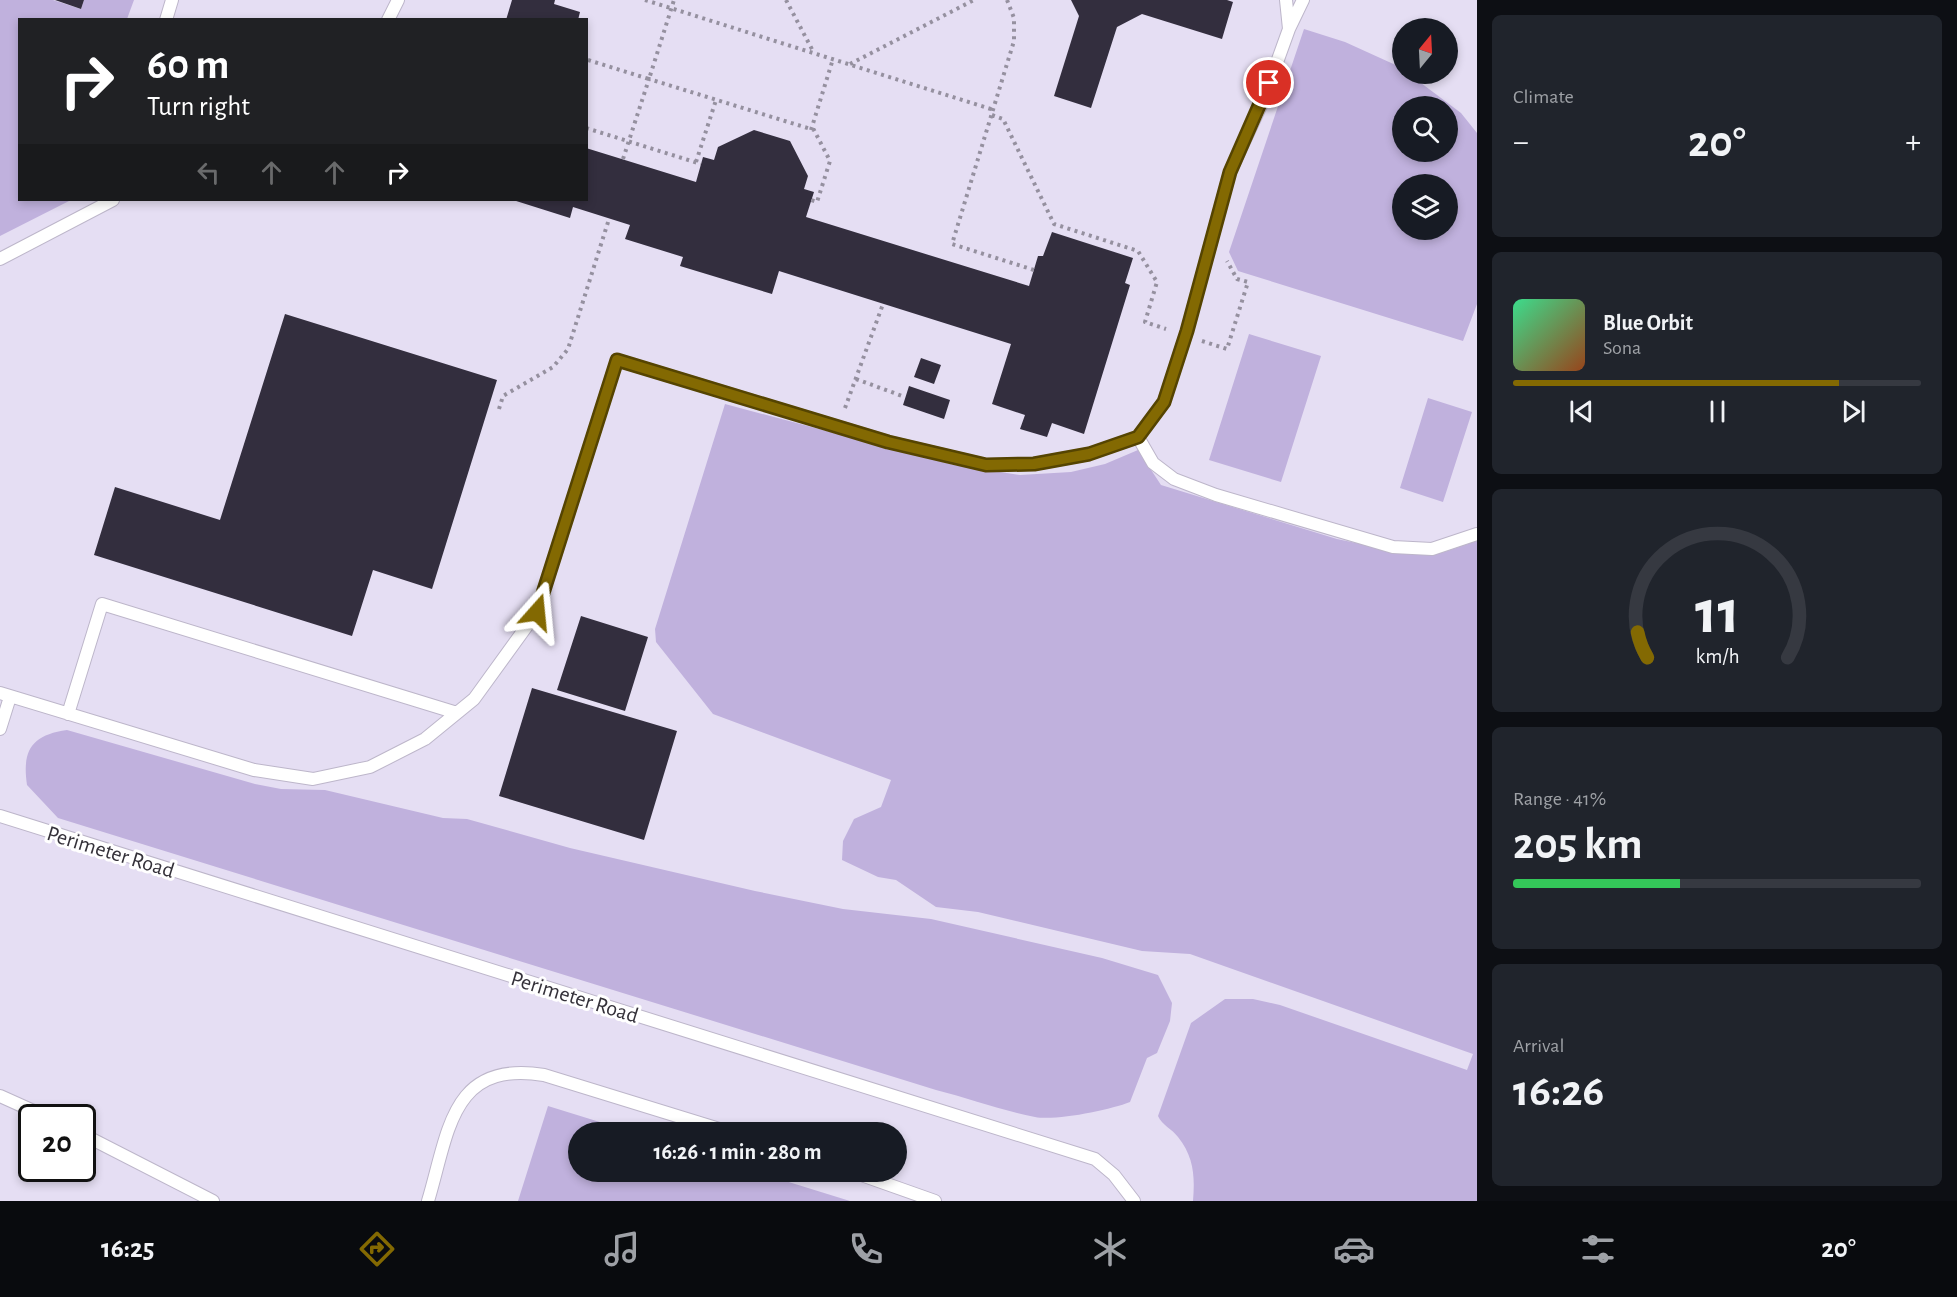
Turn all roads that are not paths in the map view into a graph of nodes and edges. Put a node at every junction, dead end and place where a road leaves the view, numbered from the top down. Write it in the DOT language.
graph roads {
  1 [pos="172,0"];
  2 [pos="398,0"];
  3 [pos="1286,0"];
  4 [pos="1303,0"];
  5 [pos="166,18"];
  6 [pos="389,18"];
  7 [pos="1289,29"];
  8 [pos="111,201"];
  9 [pos="0,259"];
  10 [pos="1138,437"];
  11 [pos="1477,534"];
  12 [pos="5,695"];
  13 [pos="457,713"];
  14 [pos="68,714"];
  15 [pos="0,729"];
  16 [pos="0,816"];
  17 [pos="0,1096"];
  18 [pos="18,1104"];
  19 [pos="697,1122"];
  20 [pos="96,1141"];
  21 [pos="881,1182"];
  22 [pos="213,1201"];
  23 [pos="428,1201"];
  24 [pos="935,1201"];
  25 [pos="1134,1201"];
  1 -- 5 [label="lane"];
  2 -- 6 [label="lane"];
  3 -- 7 [label="lane"];
  4 -- 7 [label="lane"];
  7 -- 10 [label="lane"];
  8 -- 9 [label="lane"];
  10 -- 11 [label="lane"];
  10 -- 13 [label="lane"];
  12 -- 14 [label="lane"];
  12 -- 15 [label="lane"];
  13 -- 14 [label="lane"];
  13 -- 14 [label="lane"];
  16 -- 25 [label="lane, Perimeter Road"];
  17 -- 18 [label="lane"];
  19 -- 23 [label="lane"];
  20 -- 22 [label="lane"];
  21 -- 24 [label="lane"];
}
